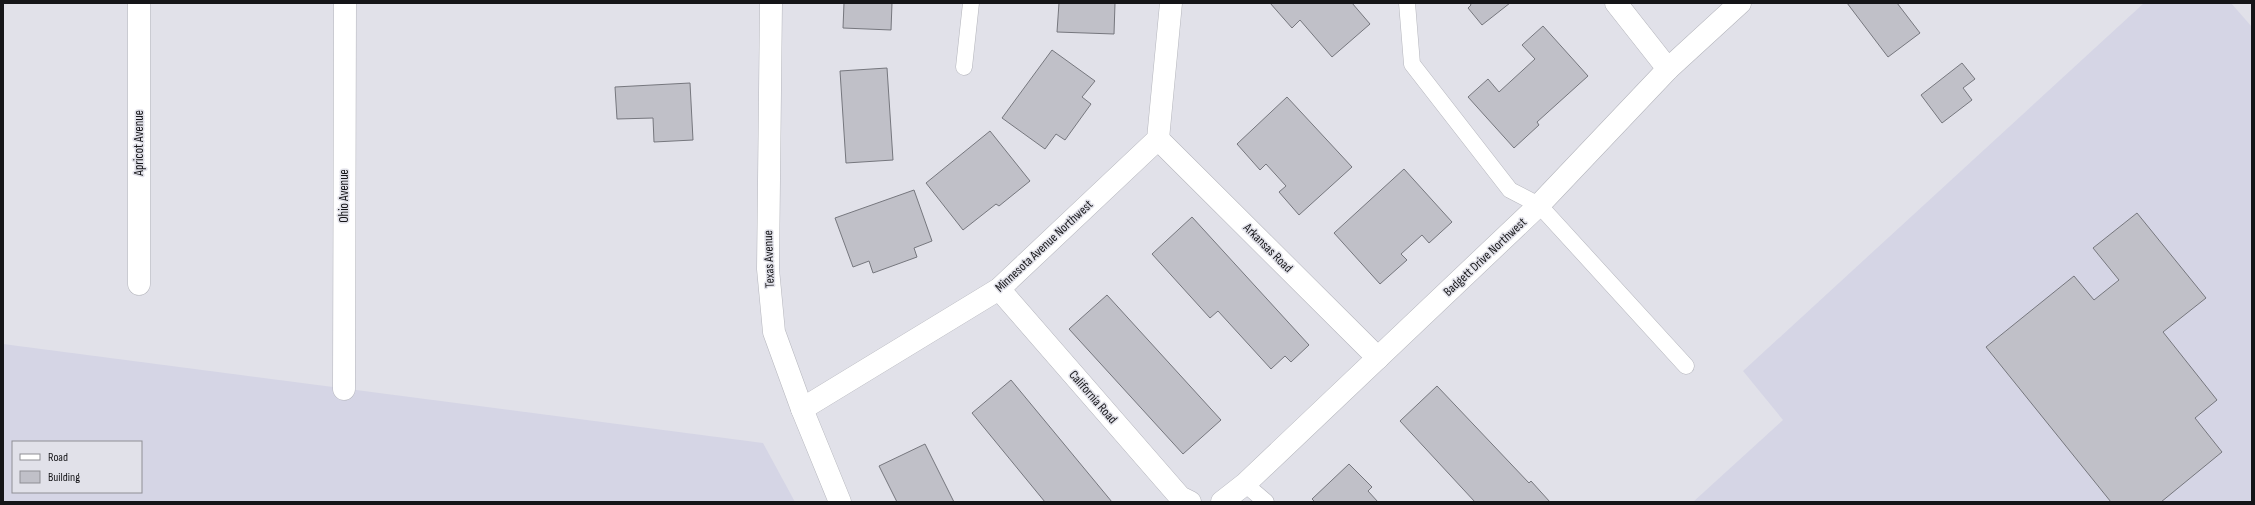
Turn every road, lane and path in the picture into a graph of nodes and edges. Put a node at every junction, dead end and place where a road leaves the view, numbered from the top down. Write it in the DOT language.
graph roads {
  1 [pos="139,3"];
  2 [pos="345,3"];
  3 [pos="771,3"];
  4 [pos="971,3"];
  5 [pos="1171,3"];
  6 [pos="1407,3"];
  7 [pos="1616,3"];
  8 [pos="1740,3"];
  9 [pos="964,67"];
  10 [pos="1668,69"];
  11 [pos="1158,140"];
  12 [pos="1539,206"];
  13 [pos="139,284"];
  14 [pos="999,289"];
  15 [pos="1378,358"];
  16 [pos="1686,366"];
  17 [pos="344,389"];
  18 [pos="802,409"];
  19 [pos="1245,484"];
  20 [pos="840,502"];
  21 [pos="1190,502"];
  22 [pos="1222,502"];
  23 [pos="1266,502"];
  1 -- 13 [label="street, Apricot Avenue"];
  2 -- 17 [label="street, Ohio Avenue"];
  3 -- 18 [label="street, Texas Avenue"];
  4 -- 9 [label="lane"];
  5 -- 11 [label="street"];
  6 -- 12 [label="lane"];
  7 -- 10 [label="street"];
  8 -- 10 [label="street, Badgett Drive Northwest"];
  10 -- 12 [label="street, Badgett Drive Northwest"];
  11 -- 14 [label="street, Minnesota Avenue Northwest"];
  11 -- 15 [label="street, Arkansas Road"];
  12 -- 15 [label="street, Badgett Drive Northwest"];
  12 -- 16 [label="lane"];
  14 -- 18 [label="street, Minnesota Avenue Northwest"];
  14 -- 21 [label="street, California Road"];
  15 -- 19 [label="street, Badgett Drive Northwest"];
  18 -- 20 [label="street, Texas Avenue"];
  19 -- 22 [label="street, Badgett Drive Northwest"];
  19 -- 23 [label="lane"];
}
